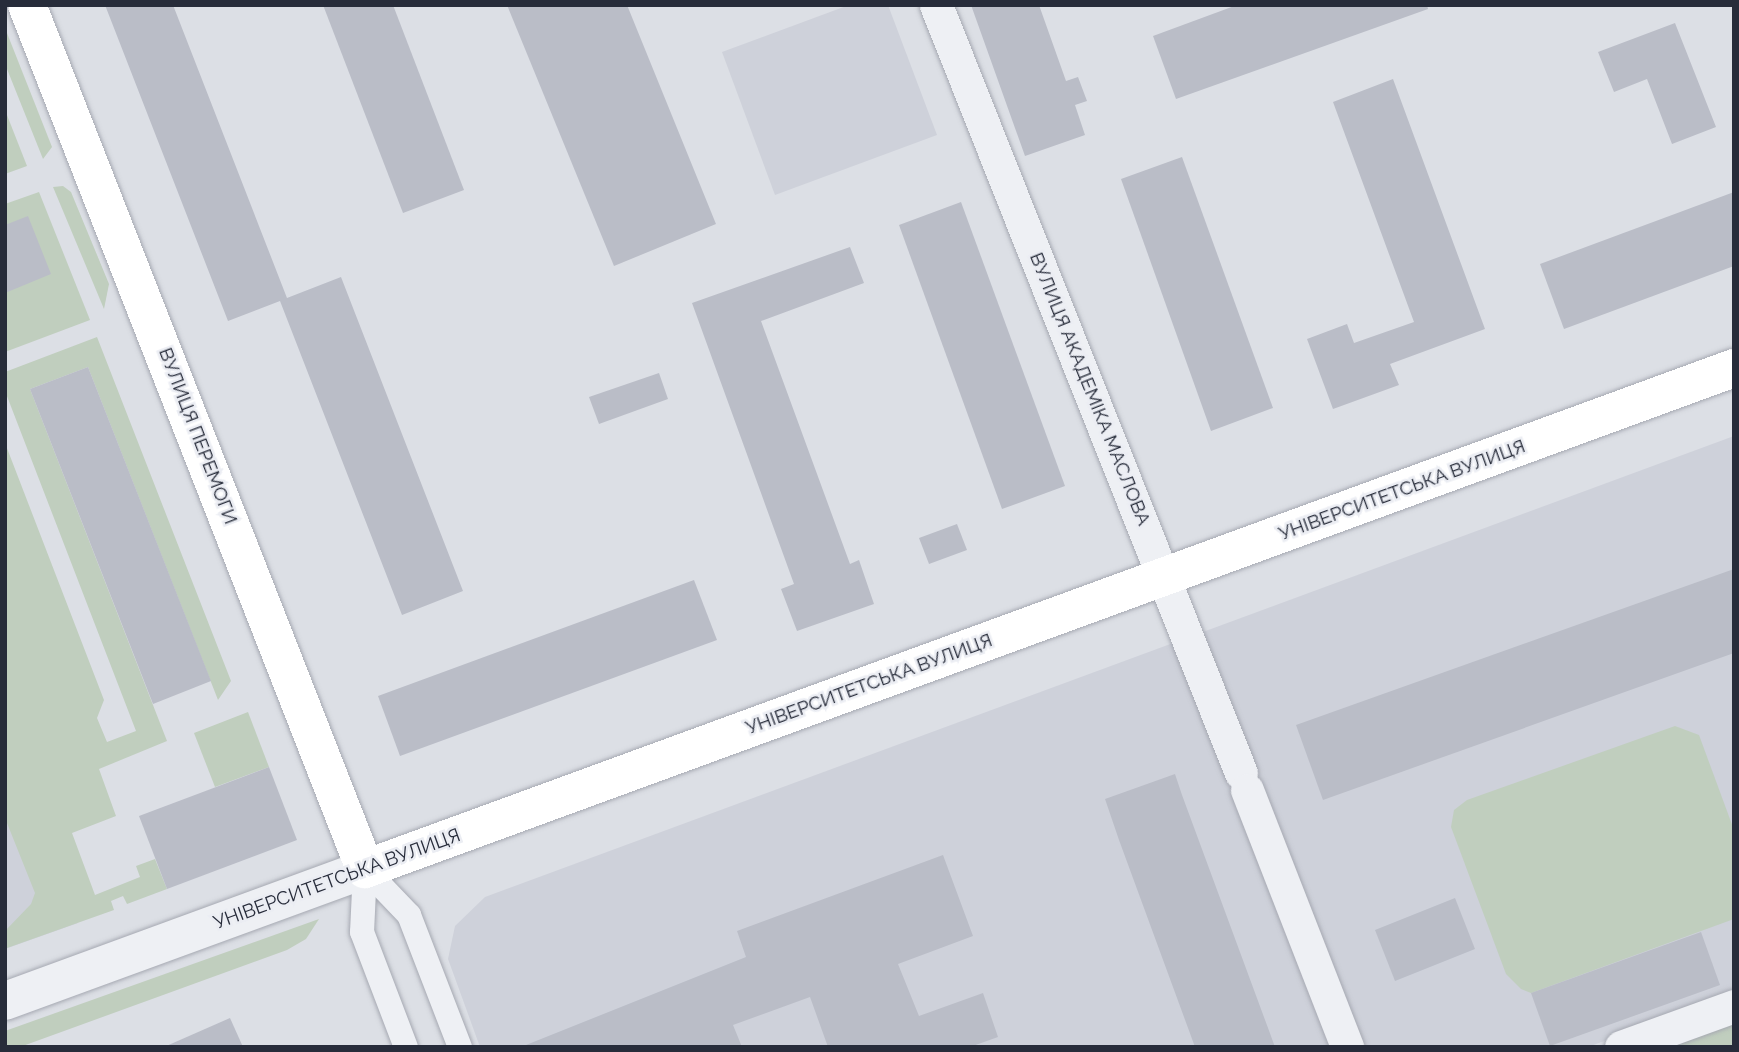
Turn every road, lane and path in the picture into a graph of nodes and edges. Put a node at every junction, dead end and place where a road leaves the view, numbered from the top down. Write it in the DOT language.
graph roads {
  1 [pos="27,5"];
  2 [pos="936,5"];
  3 [pos="1734,368"];
  4 [pos="1165,577"];
  5 [pos="365,869"];
  6 [pos="5,1001"];
  7 [pos="1734,1006"];
  8 [pos="406,1047"];
  9 [pos="460,1047"];
  10 [pos="1346,1047"];
  11 [pos="1621,1047"];
  1 -- 5 [label="main road, ВУЛИЦЯ ПЕРЕМОГИ"];
  2 -- 4 [label="street, ВУЛИЦЯ АКАДЕМІКА МАСЛОВА"];
  3 -- 4 [label="main road, УНІВЕРСИТЕТСЬКА ВУЛИЦЯ"];
  4 -- 5 [label="main road, УНІВЕРСИТЕТСЬКА ВУЛИЦЯ"];
  4 -- 10 [label="street, ВУЛИЦЯ АКАДЕМІКА МАСЛОВА"];
  5 -- 6 [label="street, УНІВЕРСИТЕТСЬКА ВУЛИЦЯ"];
  5 -- 8 [label="street, ВУЛИЦЯ ПЕРЕМОГИ"];
  5 -- 9 [label="street, ВУЛИЦЯ ПЕРЕМОГИ"];
  7 -- 11 [label="street"];
}
